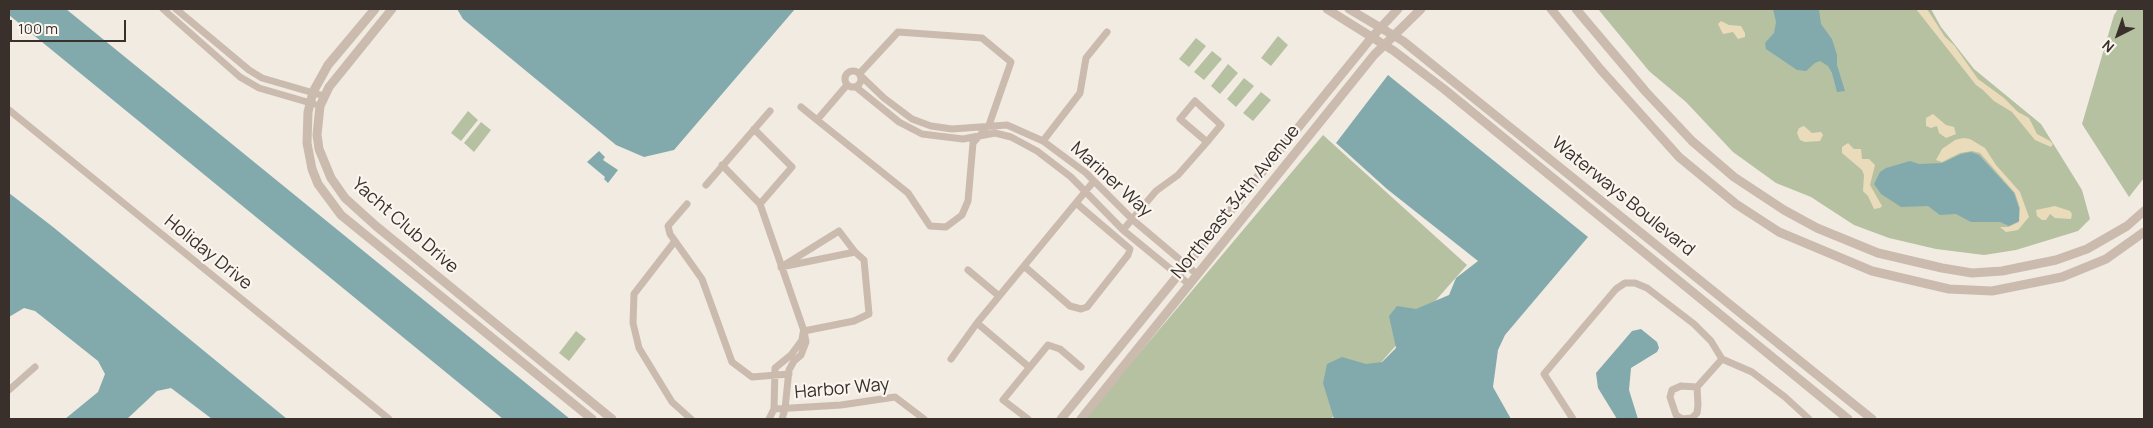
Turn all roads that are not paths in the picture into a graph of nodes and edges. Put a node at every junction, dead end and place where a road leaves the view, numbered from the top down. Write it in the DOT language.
graph roads {
  1 [pos="163,9"];
  2 [pos="176,9"];
  3 [pos="376,9"];
  4 [pos="392,9"];
  5 [pos="1327,9"];
  6 [pos="1348,9"];
  7 [pos="1398,9"];
  8 [pos="1420,9"];
  9 [pos="1550,9"];
  10 [pos="1576,9"];
  11 [pos="1379,28"];
  12 [pos="1107,32"];
  13 [pos="1393,36"];
  14 [pos="1372,37"];
  15 [pos="1384,44"];
  16 [pos="860,75"];
  17 [pos="262,78"];
  18 [pos="847,85"];
  19 [pos="856,87"];
  20 [pos="259,88"];
  21 [pos="313,92"];
  22 [pos="324,96"];
  23 [pos="310,103"];
  24 [pos="320,106"];
  25 [pos="801,107"];
  26 [pos="9,110"];
  27 [pos="770,111"];
  28 [pos="817,120"];
  29 [pos="988,125"];
  30 [pos="754,129"];
  31 [pos="979,136"];
  32 [pos="1043,141"];
  33 [pos="1207,142"];
  34 [pos="722,165"];
  35 [pos="1094,181"];
  36 [pos="706,185"];
  37 [pos="1085,191"];
  38 [pos="686,204"];
  39 [pos="760,204"];
  40 [pos="1076,204"];
  41 [pos="2144,211"];
  42 [pos="1133,220"];
  43 [pos="1123,230"];
  44 [pos="2144,232"];
  45 [pos="675,241"];
  46 [pos="855,252"];
  47 [pos="1024,266"];
  48 [pos="1186,266"];
  49 [pos="781,267"];
  50 [pos="968,270"];
  51 [pos="1198,275"];
  52 [pos="1178,276"];
  53 [pos="1190,285"];
  54 [pos="999,296"];
  55 [pos="977,322"];
  56 [pos="804,330"];
  57 [pos="951,359"];
  58 [pos="1722,359"];
  59 [pos="35,367"];
  60 [pos="1029,367"];
  61 [pos="1080,367"];
  62 [pos="789,372"];
  63 [pos="775,374"];
  64 [pos="1697,387"];
  65 [pos="9,390"];
  66 [pos="774,409"];
  67 [pos="786,409"];
  68 [pos="389,419"];
  69 [pos="592,419"];
  70 [pos="612,419"];
  71 [pos="691,419"];
  72 [pos="769,419"];
  73 [pos="782,419"];
  74 [pos="924,419"];
  75 [pos="1028,419"];
  76 [pos="1061,419"];
  77 [pos="1081,419"];
  78 [pos="1573,419"];
  79 [pos="1808,419"];
  80 [pos="1848,419"];
  81 [pos="1872,419"];
  1 -- 20 [label="street"];
  2 -- 17 [label="street"];
  3 -- 21 [label="street, Yacht Club Drive"];
  4 -- 22 [label="street, Yacht Club Drive"];
  5 -- 14 [label="street, Waterways Boulevard"];
  6 -- 11 [label="street, Waterways Boulevard"];
  7 -- 11 [label="street, Northeast 34th Avenue"];
  8 -- 13 [label="street, Northeast 34th Avenue"];
  9 -- 44 [label="street"];
  10 -- 41 [label="street"];
  11 -- 13 [label="street, Waterways Boulevard"];
  11 -- 14 [label="street, Northeast 34th Avenue"];
  12 -- 32 [label="street"];
  13 -- 15 [label="street, Northeast 34th Avenue"];
  13 -- 81 [label="street, Waterways Boulevard"];
  14 -- 15 [label="street, Waterways Boulevard"];
  14 -- 48 [label="street, Northeast 34th Avenue"];
  15 -- 51 [label="street, Northeast 34th Avenue"];
  15 -- 80 [label="street, Waterways Boulevard"];
  16 -- 18 [label="street"];
  16 -- 19 [label="street"];
  16 -- 29 [label="street, Mariner Way"];
  16 -- 29 [label="street"];
  17 -- 20 [label="street"];
  17 -- 21 [label="street"];
  18 -- 19 [label="street"];
  18 -- 28 [label="street"];
  19 -- 31 [label="street, Mariner Way"];
  20 -- 23 [label="street"];
  21 -- 22 [label="street"];
  21 -- 23 [label="street, Yacht Club Drive"];
  22 -- 24 [label="street, Yacht Club Drive"];
  23 -- 24 [label="street"];
  23 -- 69 [label="street, Yacht Club Drive"];
  24 -- 70 [label="street, Yacht Club Drive"];
  25 -- 28 [label="street"];
  26 -- 68 [label="street, Holiday Drive"];
  27 -- 30 [label="street"];
  28 -- 31 [label="street"];
  29 -- 31 [label="street"];
  29 -- 32 [label="street, Mariner Way"];
  30 -- 34 [label="street"];
  30 -- 39 [label="street"];
  31 -- 37 [label="street, Mariner Way"];
  32 -- 35 [label="street, Mariner Way"];
  33 -- 33 [label="street"];
  33 -- 42 [label="street"];
  34 -- 36 [label="street"];
  34 -- 39 [label="street"];
  35 -- 37 [label="street"];
  35 -- 42 [label="street, Mariner Way"];
  37 -- 40 [label="street"];
  37 -- 43 [label="street, Mariner Way"];
  38 -- 45 [label="street"];
  39 -- 49 [label="street"];
  40 -- 47 [label="street"];
  40 -- 47 [label="street"];
  42 -- 43 [label="street"];
  42 -- 48 [label="street, Mariner Way"];
  43 -- 52 [label="street, Mariner Way"];
  45 -- 63 [label="street, Harbor Way"];
  45 -- 71 [label="street"];
  46 -- 49 [label="street"];
  46 -- 49 [label="street"];
  46 -- 56 [label="street"];
  47 -- 54 [label="street"];
  48 -- 51 [label="street, Mariner Way"];
  48 -- 52 [label="street, Northeast 34th Avenue"];
  49 -- 56 [label="street"];
  50 -- 54 [label="street"];
  51 -- 53 [label="street, Northeast 34th Avenue"];
  52 -- 53 [label="street, Mariner Way"];
  52 -- 76 [label="street, Northeast 34th Avenue"];
  53 -- 77 [label="street, Northeast 34th Avenue"];
  54 -- 55 [label="street"];
  55 -- 57 [label="street"];
  55 -- 60 [label="street"];
  56 -- 62 [label="street"];
  56 -- 63 [label="street"];
  58 -- 64 [label="street"];
  58 -- 78 [label="street"];
  58 -- 79 [label="street"];
  59 -- 65 [label="street"];
  60 -- 61 [label="street"];
  60 -- 75 [label="street"];
  62 -- 63 [label="street, Harbor Way"];
  62 -- 67 [label="street, Harbor Way"];
  63 -- 66 [label="street, Harbor Way"];
  64 -- 64 [label="street"];
  66 -- 67 [label="street, Harbor Way"];
  66 -- 72 [label="street, Harbor Way"];
  67 -- 73 [label="street, Harbor Way"];
  67 -- 74 [label="street, Harbor Way"];
}
